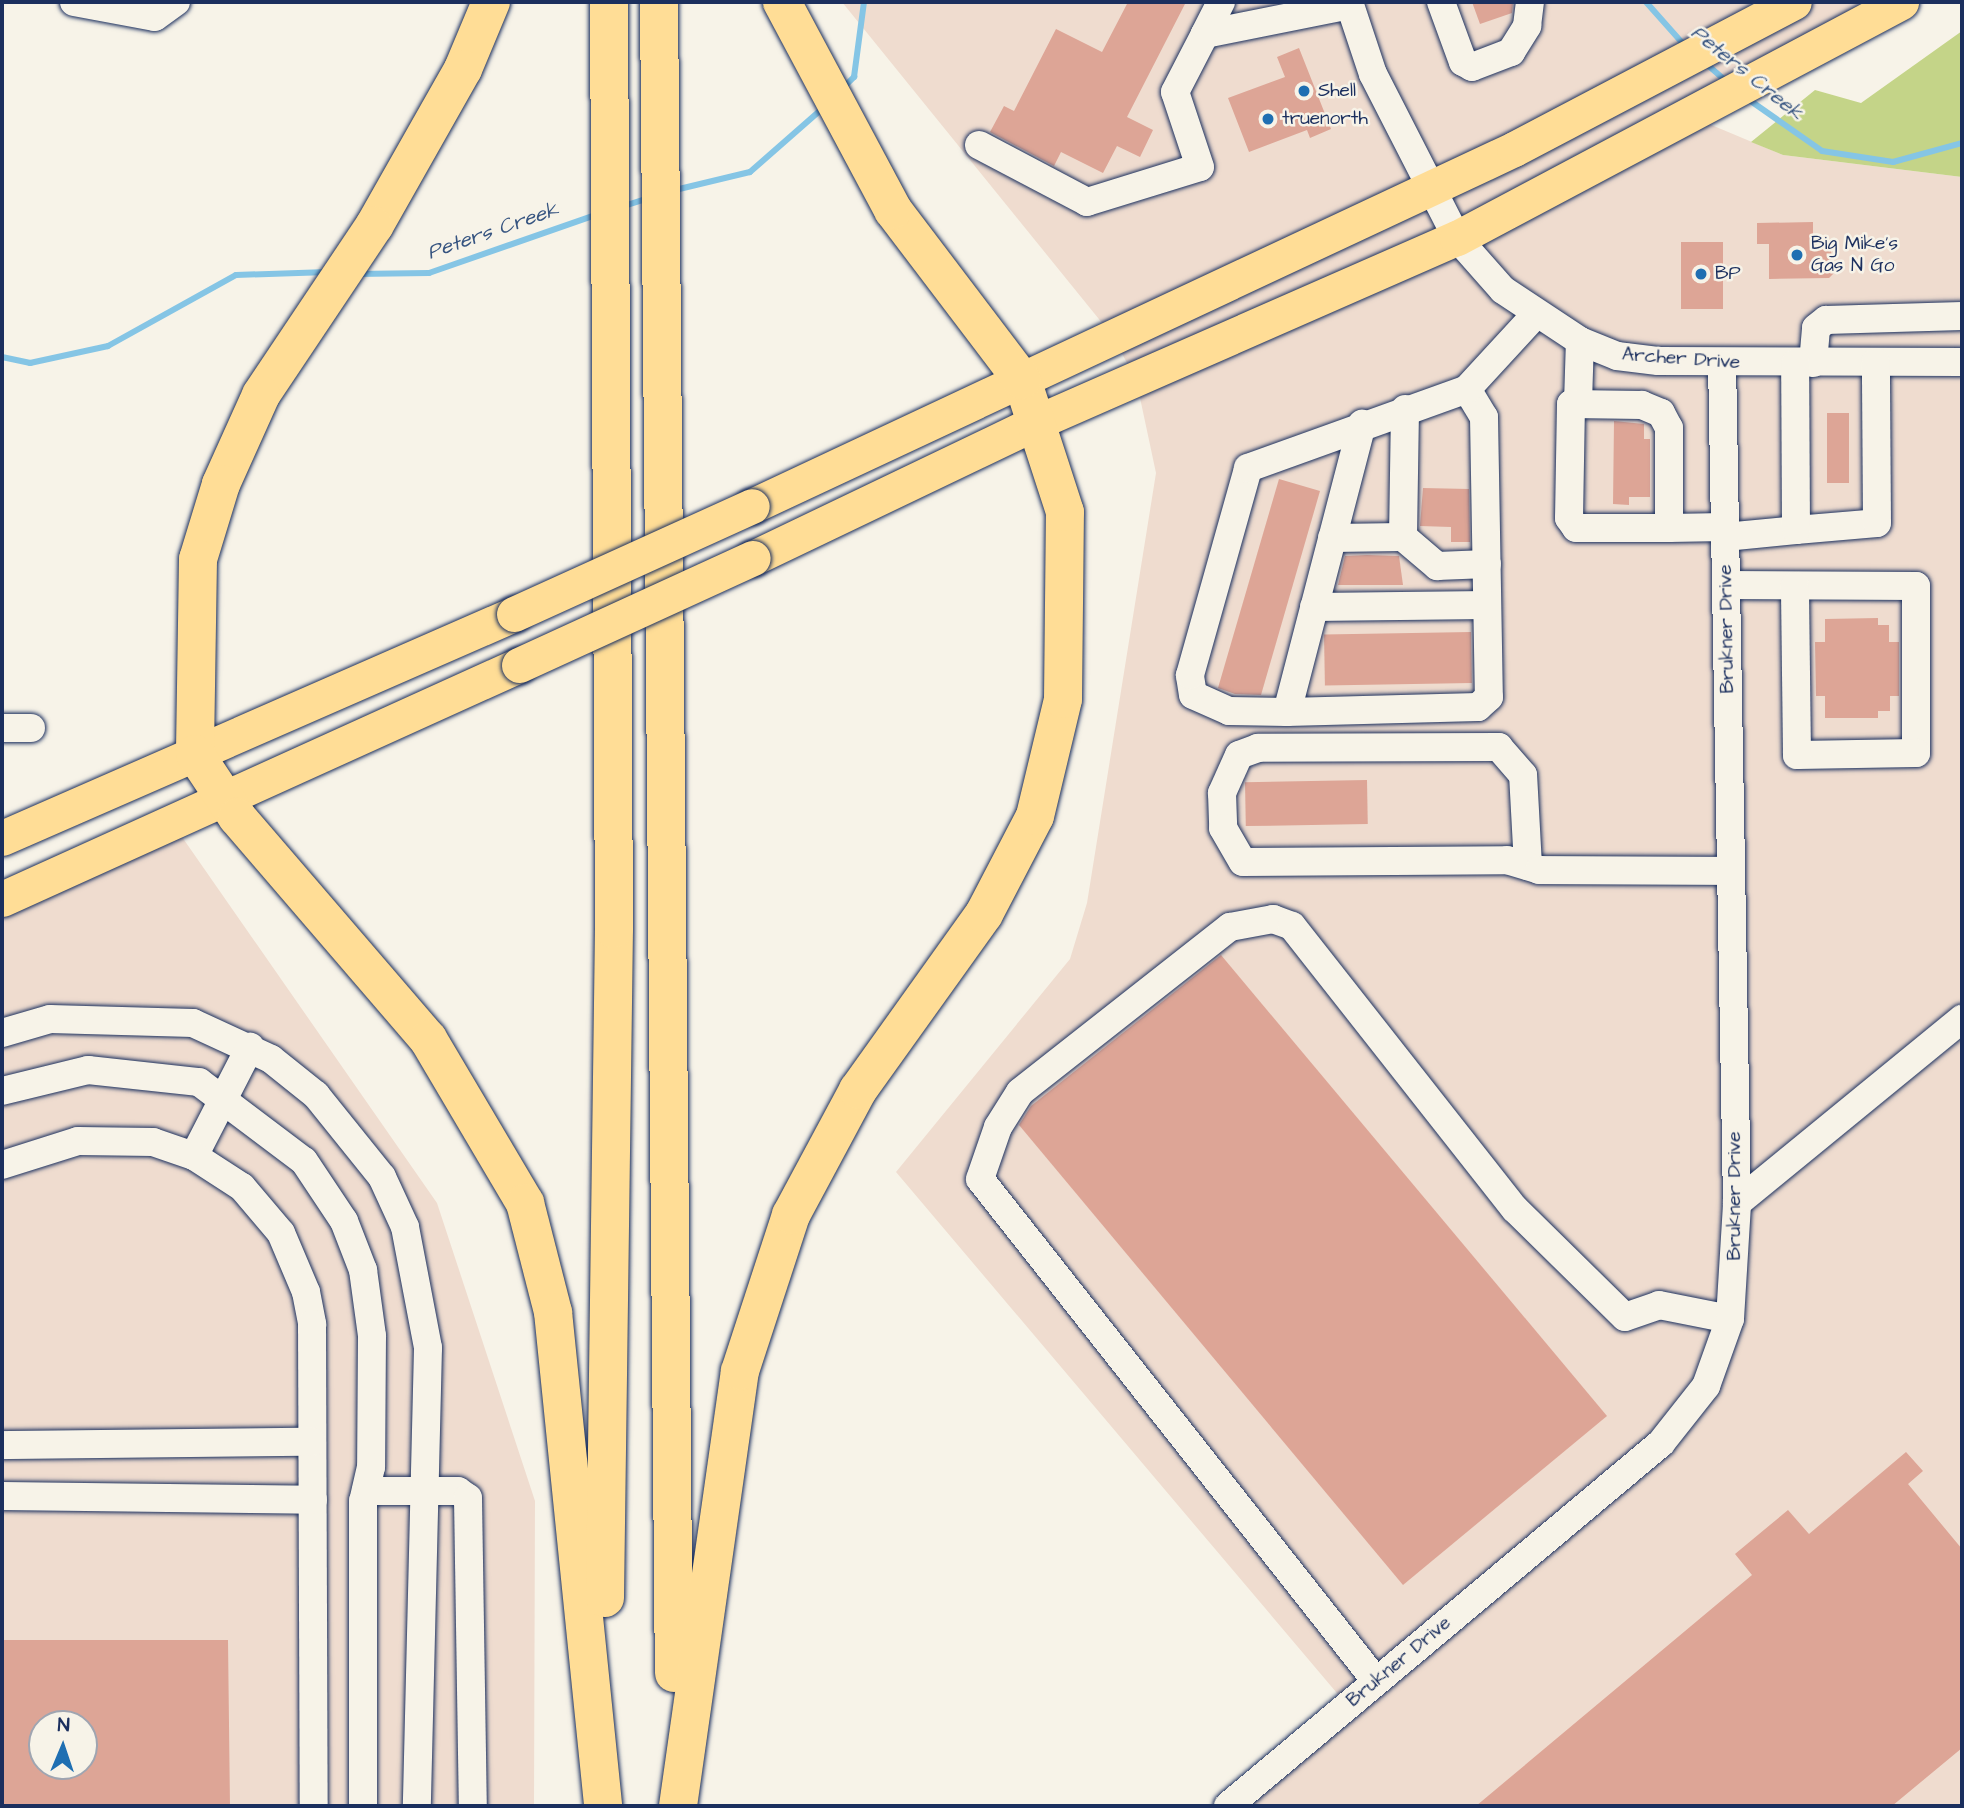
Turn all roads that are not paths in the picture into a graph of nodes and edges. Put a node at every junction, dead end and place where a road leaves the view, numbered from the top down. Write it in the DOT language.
graph roads {
  1 [pos="74,2"];
  2 [pos="176,2"];
  3 [pos="491,2"];
  4 [pos="609,2"];
  5 [pos="659,2"];
  6 [pos="1221,2"];
  7 [pos="1441,2"];
  8 [pos="1530,2"];
  9 [pos="1794,2"];
  10 [pos="1901,2"];
  11 [pos="1349,3"];
  12 [pos="786,14"];
  13 [pos="1205,34"];
  14 [pos="979,145"];
  15 [pos="1431,186"];
  16 [pos="1457,238"];
  17 [pos="1536,314"];
  18 [pos="1962,316"];
  19 [pos="1580,341"];
  20 [pos="1876,362"];
  21 [pos="1962,362"];
  22 [pos="1804,363"];
  23 [pos="1723,364"];
  24 [pos="1023,380"];
  25 [pos="1467,389"];
  26 [pos="1577,403"];
  27 [pos="1405,409"];
  28 [pos="1037,422"];
  29 [pos="1362,424"];
  30 [pos="1669,528"];
  31 [pos="1796,530"];
  32 [pos="1725,532"];
  33 [pos="1404,537"];
  34 [pos="1332,538"];
  35 [pos="1487,564"];
  36 [pos="1726,585"];
  37 [pos="1795,586"];
  38 [pos="1488,605"];
  39 [pos="1314,607"];
  40 [pos="1287,712"];
  41 [pos="2,728"];
  42 [pos="31,728"];
  43 [pos="195,754"];
  44 [pos="226,801"];
  45 [pos="2,838"];
  46 [pos="1528,866"];
  47 [pos="1730,871"];
  48 [pos="2,899"];
  49 [pos="1962,1019"];
  50 [pos="2,1033"];
  51 [pos="250,1047"];
  52 [pos="2,1091"];
  53 [pos="223,1098"];
  54 [pos="194,1156"];
  55 [pos="2,1165"];
  56 [pos="1737,1203"];
  57 [pos="1730,1319"];
  58 [pos="2,1445"];
  59 [pos="312,1450"];
  60 [pos="366,1491"];
  61 [pos="425,1492"];
  62 [pos="2,1496"];
  63 [pos="313,1500"];
  64 [pos="1376,1681"];
  65 [pos="314,1806"];
  66 [pos="363,1806"];
  67 [pos="417,1806"];
  68 [pos="473,1806"];
  69 [pos="604,1806"];
  70 [pos="676,1806"];
  71 [pos="1228,1806"];
  1 -- 2 [label="street"];
  3 -- 43 [label="highway"];
  4 -- 69 [label="highway"];
  5 -- 70 [label="highway"];
  6 -- 13 [label="street"];
  7 -- 8 [label="street"];
  9 -- 15 [label="main road"];
  10 -- 16 [label="main road"];
  11 -- 13 [label="street"];
  11 -- 15 [label="street, Archer Drive"];
  12 -- 24 [label="highway"];
  13 -- 14 [label="street"];
  15 -- 16 [label="street, Archer Drive"];
  15 -- 24 [label="main road"];
  16 -- 17 [label="street, Archer Drive"];
  16 -- 28 [label="main road"];
  17 -- 19 [label="street, Archer Drive"];
  17 -- 25 [label="street"];
  18 -- 22 [label="street"];
  19 -- 23 [label="street, Archer Drive"];
  19 -- 26 [label="street"];
  20 -- 21 [label="street, Archer Drive"];
  20 -- 22 [label="street, Archer Drive"];
  20 -- 31 [label="street"];
  22 -- 23 [label="street, Archer Drive"];
  22 -- 31 [label="street"];
  23 -- 32 [label="street, Brukner Drive"];
  24 -- 28 [label="highway"];
  24 -- 43 [label="main road, bridge"];
  25 -- 27 [label="street"];
  25 -- 35 [label="street"];
  26 -- 30 [label="street"];
  26 -- 30 [label="street"];
  27 -- 29 [label="street"];
  27 -- 33 [label="street"];
  28 -- 44 [label="main road, bridge"];
  28 -- 70 [label="highway"];
  29 -- 34 [label="street"];
  29 -- 40 [label="street"];
  30 -- 32 [label="street"];
  31 -- 32 [label="street"];
  32 -- 36 [label="street, Brukner Drive"];
  33 -- 34 [label="street"];
  33 -- 35 [label="street"];
  34 -- 39 [label="street"];
  35 -- 38 [label="street"];
  36 -- 37 [label="street"];
  36 -- 47 [label="street, Brukner Drive"];
  37 -- 37 [label="street"];
  38 -- 39 [label="street"];
  38 -- 40 [label="street"];
  39 -- 40 [label="street"];
  41 -- 42 [label="street"];
  43 -- 44 [label="highway"];
  43 -- 45 [label="main road"];
  44 -- 48 [label="main road"];
  44 -- 69 [label="highway"];
  46 -- 46 [label="street"];
  46 -- 47 [label="street"];
  47 -- 56 [label="street, Brukner Drive"];
  49 -- 56 [label="street"];
  50 -- 51 [label="street"];
  51 -- 53 [label="street"];
  51 -- 61 [label="street"];
  52 -- 53 [label="street"];
  53 -- 54 [label="street"];
  53 -- 60 [label="street"];
  54 -- 55 [label="street"];
  54 -- 59 [label="street"];
  56 -- 57 [label="street, Brukner Drive"];
  57 -- 64 [label="street, Brukner Drive"];
  57 -- 64 [label="street"];
  58 -- 59 [label="street"];
  59 -- 63 [label="street"];
  60 -- 61 [label="street"];
  60 -- 66 [label="street"];
  61 -- 67 [label="street"];
  61 -- 68 [label="street"];
  62 -- 63 [label="street"];
  63 -- 65 [label="street"];
  64 -- 71 [label="street, Brukner Drive"];
}
